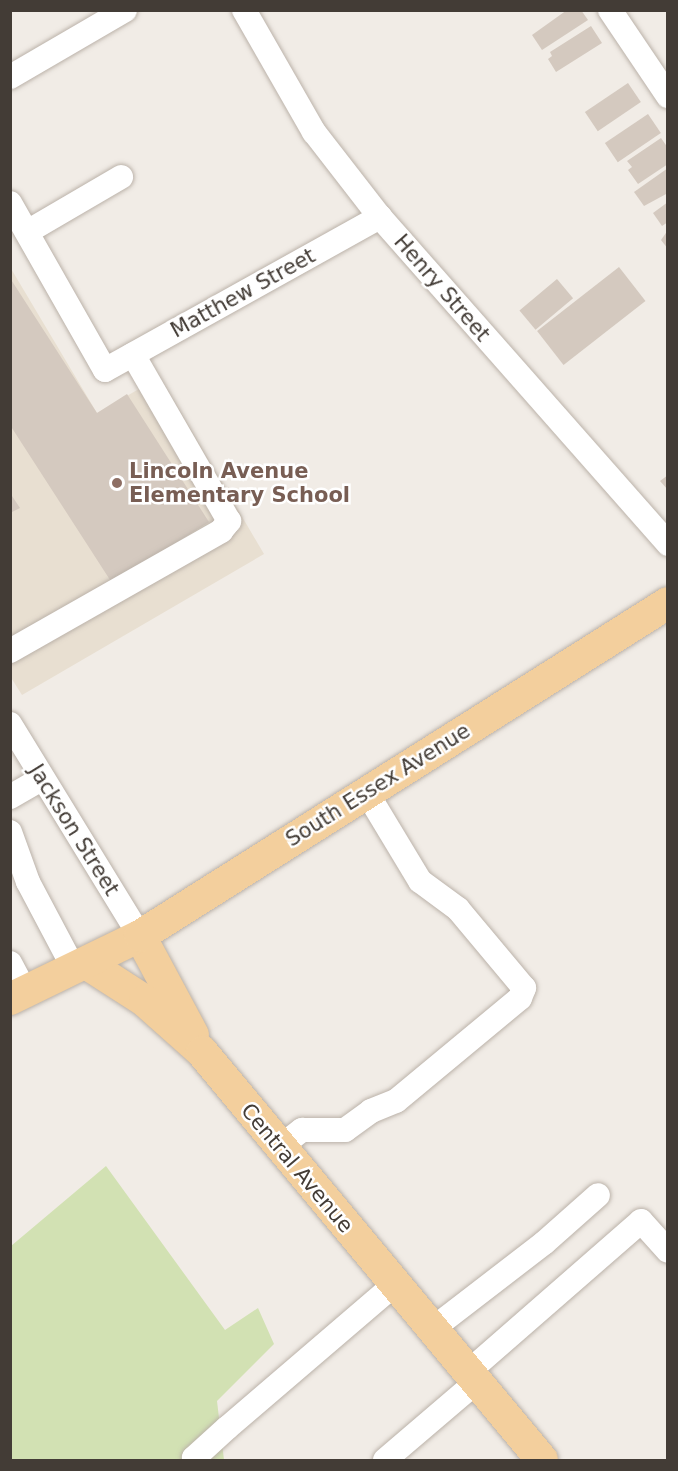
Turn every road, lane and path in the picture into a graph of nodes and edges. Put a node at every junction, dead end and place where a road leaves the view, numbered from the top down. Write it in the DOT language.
graph roads {
  1 [pos="124,10"];
  2 [pos="244,10"];
  3 [pos="610,10"];
  4 [pos="10,77"];
  5 [pos="668,96"];
  6 [pos="121,177"];
  7 [pos="10,203"];
  8 [pos="380,217"];
  9 [pos="27,232"];
  10 [pos="133,355"];
  11 [pos="668,544"];
  12 [pos="668,603"];
  13 [pos="10,651"];
  14 [pos="10,724"];
  15 [pos="41,779"];
  16 [pos="367,793"];
  17 [pos="10,797"];
  18 [pos="10,832"];
  19 [pos="140,936"];
  20 [pos="10,963"];
  21 [pos="79,965"];
  22 [pos="18,995"];
  23 [pos="202,1052"];
  24 [pos="280,1147"];
  25 [pos="598,1195"];
  26 [pos="668,1251"];
  27 [pos="394,1285"];
  28 [pos="431,1330"];
  29 [pos="471,1378"];
  30 [pos="196,1461"];
  31 [pos="385,1461"];
  32 [pos="542,1461"];
  1 -- 4 [label="street"];
  2 -- 8 [label="street, Henry Street"];
  3 -- 5 [label="street"];
  6 -- 9 [label="street"];
  7 -- 9 [label="street"];
  8 -- 10 [label="street, Matthew Street"];
  8 -- 11 [label="street, Henry Street"];
  9 -- 10 [label="street, Matthew Street"];
  10 -- 13 [label="street"];
  12 -- 16 [label="main road, South Essex Avenue"];
  14 -- 15 [label="street, Jackson Street"];
  15 -- 17 [label="street"];
  15 -- 19 [label="street, Jackson Street"];
  16 -- 19 [label="main road, South Essex Avenue"];
  16 -- 24 [label="street"];
  18 -- 21 [label="street"];
  19 -- 21 [label="main road, South Essex Avenue"];
  19 -- 23 [label="main road"];
  20 -- 22 [label="street"];
  21 -- 22 [label="main road"];
  21 -- 23 [label="main road, Central Avenue"];
  23 -- 24 [label="main road, Central Avenue"];
  24 -- 27 [label="main road, Central Avenue"];
  25 -- 28 [label="street"];
  26 -- 29 [label="street"];
  27 -- 28 [label="main road, Central Avenue"];
  27 -- 30 [label="street"];
  28 -- 29 [label="main road, Central Avenue"];
  29 -- 31 [label="street"];
  29 -- 32 [label="main road, Central Avenue"];
}
